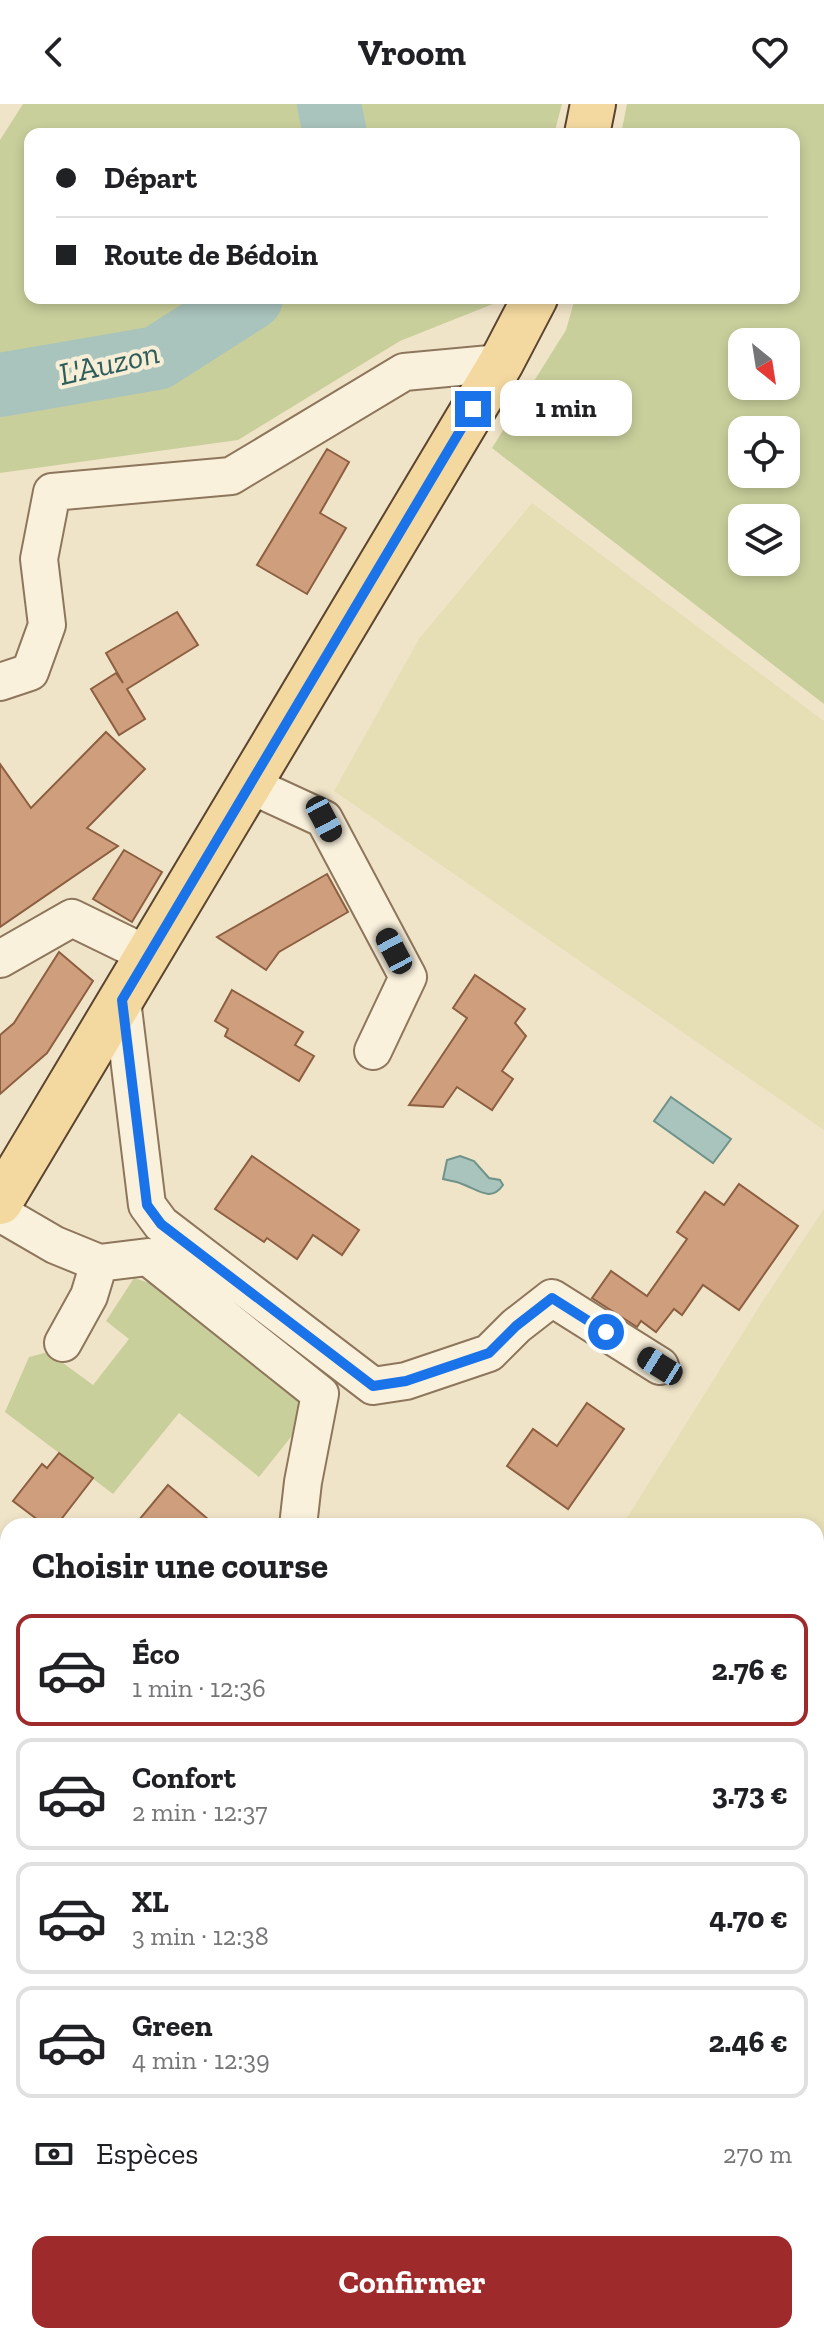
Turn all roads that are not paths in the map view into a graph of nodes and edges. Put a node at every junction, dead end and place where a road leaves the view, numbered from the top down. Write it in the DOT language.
graph roads {
  1 [pos="593,104"];
  2 [pos="588,128"];
  3 [pos="532,304"];
  4 [pos="501,363"];
  5 [pos="0,682"];
  6 [pos="248,784"];
  7 [pos="148,955"];
  8 [pos="0,959"];
  9 [pos="122,1000"];
  10 [pos="373,1051"];
  11 [pos="0,1202"];
  12 [pos="0,1213"];
  13 [pos="99,1263"];
  14 [pos="63,1343"];
  15 [pos="660,1366"];
  16 [pos="299,1518"];
  1 -- 2 [label="main road"];
  3 -- 4 [label="main road"];
  4 -- 5 [label="street"];
  4 -- 6 [label="main road"];
  6 -- 7 [label="main road"];
  6 -- 10 [label="street"];
  7 -- 8 [label="street"];
  7 -- 9 [label="main road"];
  9 -- 11 [label="main road"];
  9 -- 15 [label="street"];
  12 -- 13 [label="street"];
  13 -- 14 [label="street"];
  13 -- 16 [label="street"];
}
